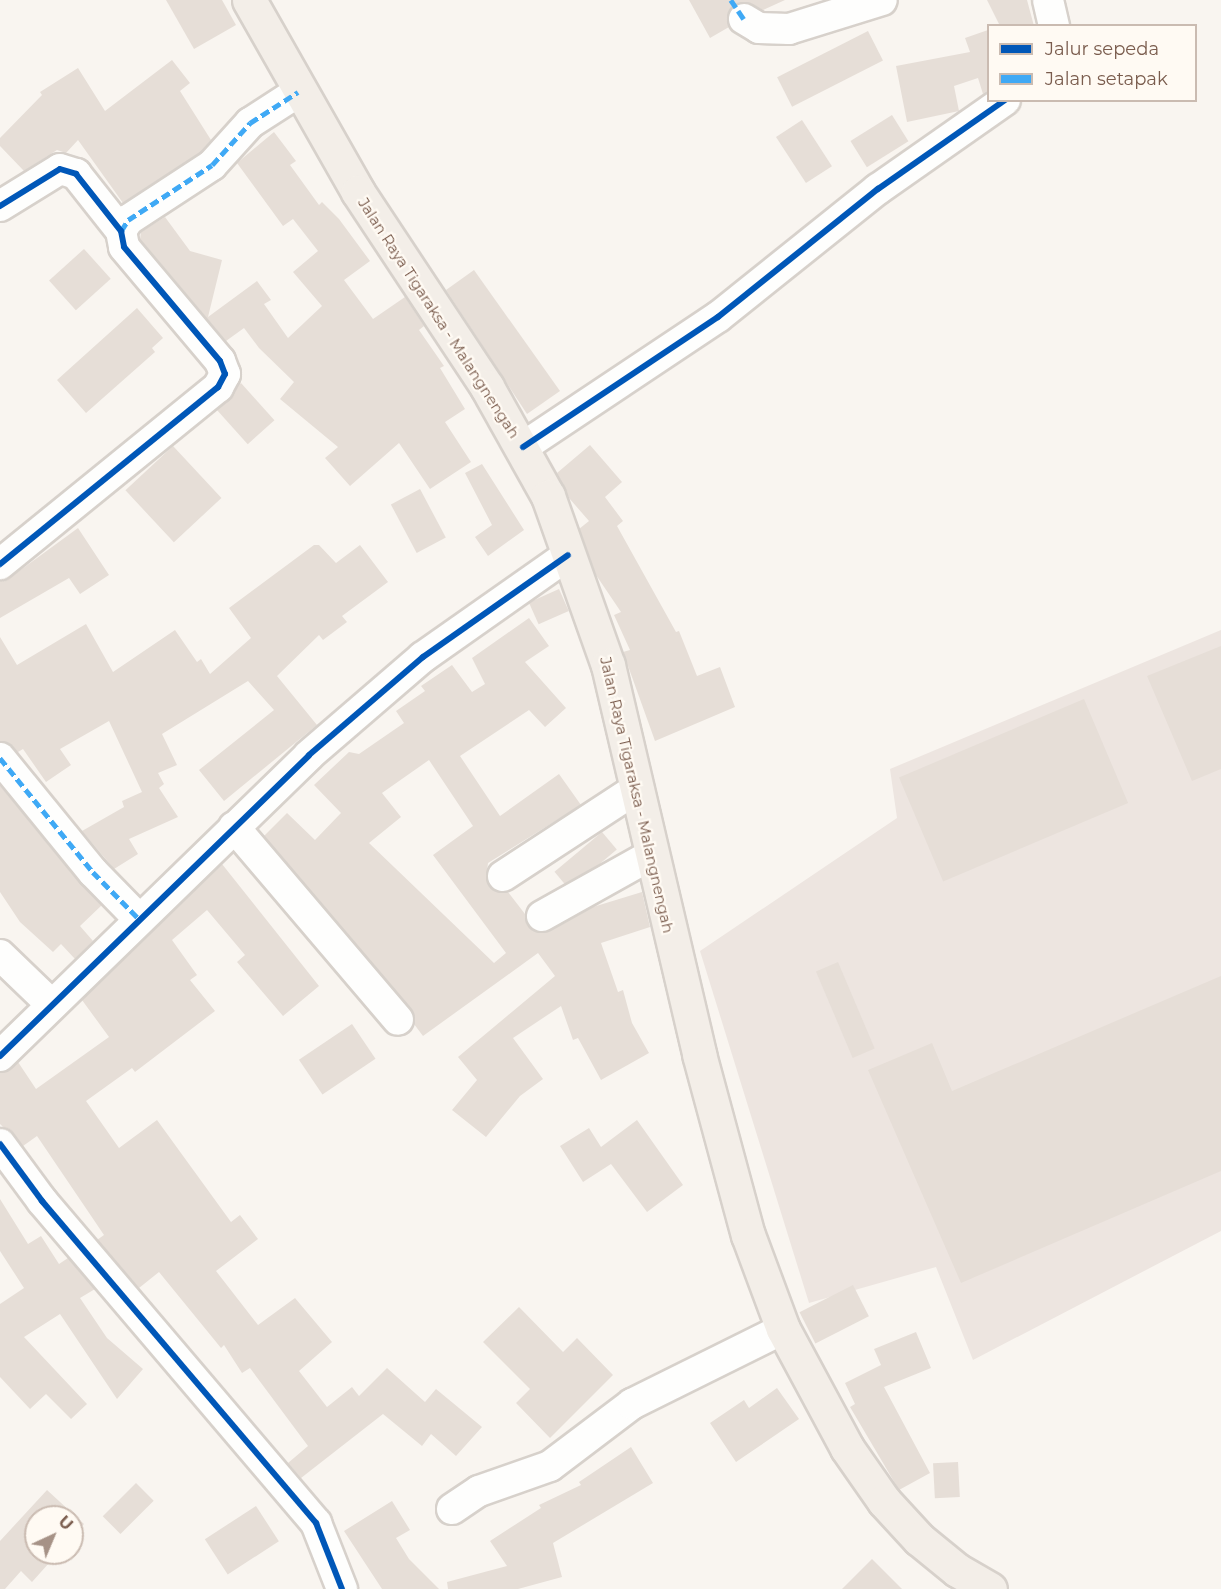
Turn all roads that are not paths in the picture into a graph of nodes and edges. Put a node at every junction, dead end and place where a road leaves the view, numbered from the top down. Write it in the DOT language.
graph roads {
  1 [pos="249,0"];
  2 [pos="882,0"];
  3 [pos="1048,0"];
  4 [pos="744,19"];
  5 [pos="1054,24"];
  6 [pos="298,92"];
  7 [pos="1002,102"];
  8 [pos="0,206"];
  9 [pos="121,231"];
  10 [pos="523,447"];
  11 [pos="568,555"];
  12 [pos="0,564"];
  13 [pos="0,758"];
  14 [pos="636,789"];
  15 [pos="234,827"];
  16 [pos="651,855"];
  17 [pos="503,876"];
  18 [pos="542,916"];
  19 [pos="139,919"];
  20 [pos="0,955"];
  21 [pos="51,1005"];
  22 [pos="398,1020"];
  23 [pos="0,1056"];
  24 [pos="0,1144"];
  25 [pos="783,1329"];
  26 [pos="452,1509"];
  27 [pos="342,1589"];
  28 [pos="990,1589"];
  1 -- 6 [label="main road, Jalan Raya Tigaraksa - Malangnengah"];
  2 -- 4 [label="street"];
  3 -- 5 [label="street"];
  6 -- 9 [label="street"];
  6 -- 10 [label="main road, Jalan Raya Tigaraksa - Malangnengah"];
  7 -- 10 [label="street"];
  8 -- 9 [label="street"];
  9 -- 12 [label="street"];
  10 -- 11 [label="main road, Jalan Raya Tigaraksa - Malangnengah"];
  11 -- 14 [label="main road, Jalan Raya Tigaraksa - Malangnengah"];
  11 -- 15 [label="street"];
  13 -- 19 [label="street"];
  14 -- 16 [label="main road, Jalan Raya Tigaraksa - Malangnengah"];
  14 -- 17 [label="street"];
  15 -- 19 [label="street"];
  15 -- 22 [label="street"];
  16 -- 18 [label="street"];
  16 -- 25 [label="main road, Jalan Raya Tigaraksa - Malangnengah"];
  19 -- 21 [label="street"];
  20 -- 21 [label="street"];
  21 -- 23 [label="street"];
  24 -- 27 [label="street"];
  25 -- 26 [label="street"];
  25 -- 28 [label="main road, Jalan Raya Tigaraksa - Malangnengah"];
}
